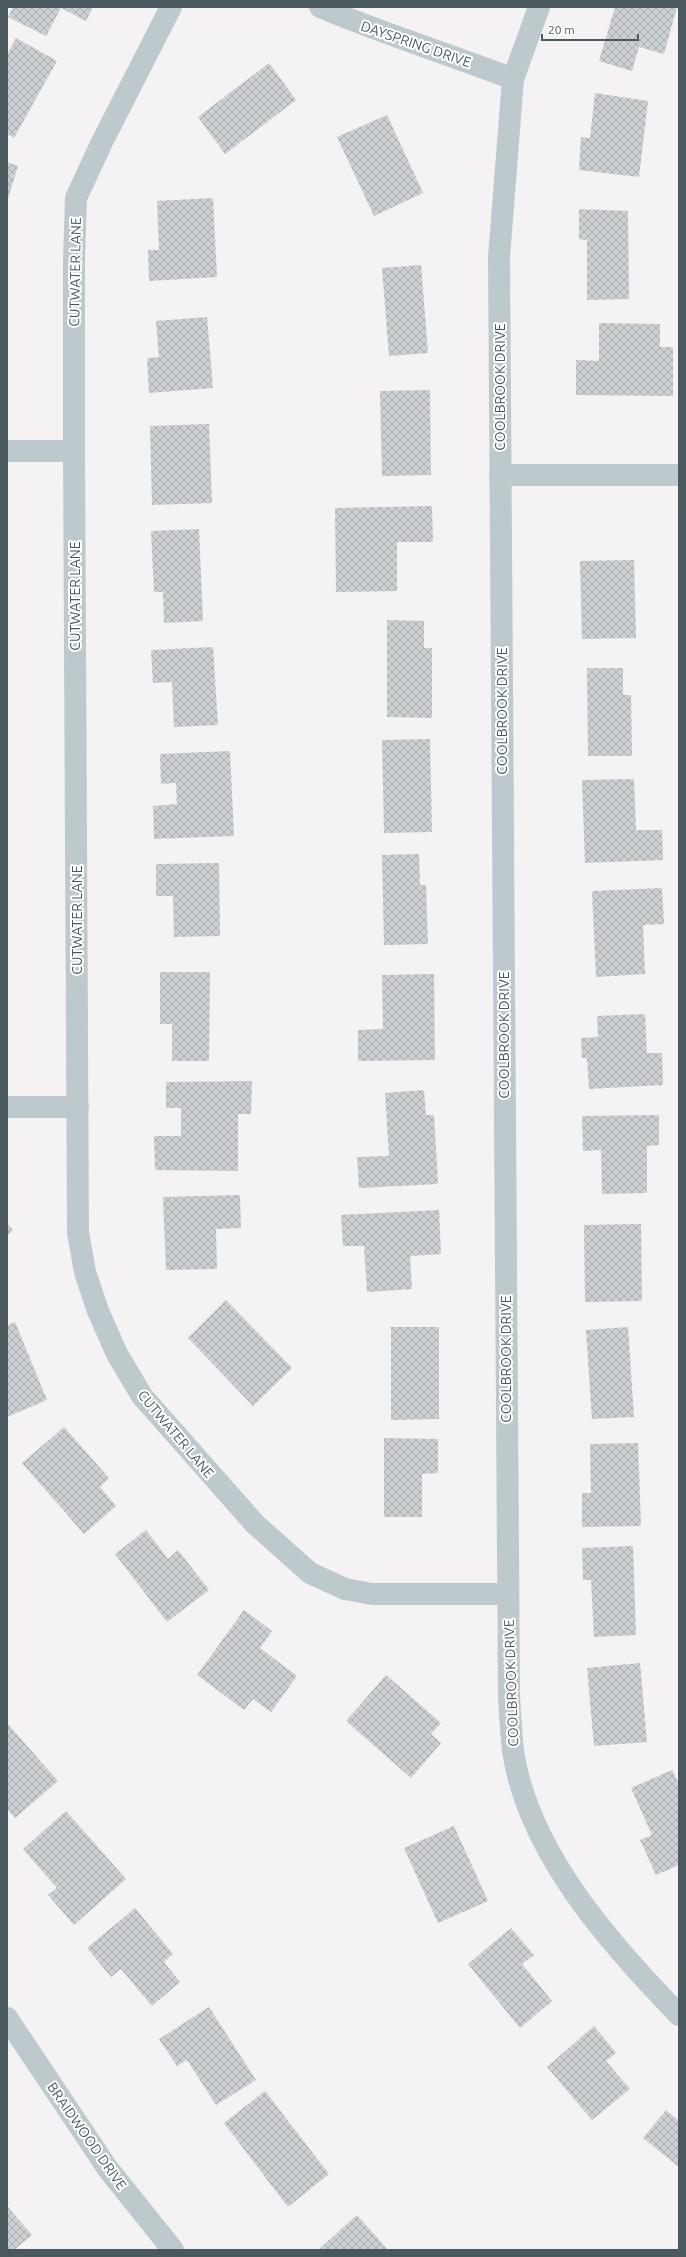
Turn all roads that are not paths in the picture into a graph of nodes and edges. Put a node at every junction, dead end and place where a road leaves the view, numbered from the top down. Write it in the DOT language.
graph roads {
  1 [pos="171,7"];
  2 [pos="320,7"];
  3 [pos="539,7"];
  4 [pos="514,79"];
  5 [pos="7,451"];
  6 [pos="74,451"];
  7 [pos="679,474"];
  8 [pos="500,475"];
  9 [pos="7,1107"];
  10 [pos="78,1107"];
  11 [pos="508,1594"];
  12 [pos="679,2015"];
  13 [pos="7,2018"];
  14 [pos="173,2250"];
  1 -- 6 [label="street, CUTWATER LANE"];
  2 -- 4 [label="street, DAYSPRING DRIVE"];
  3 -- 4 [label="street, COOLBROOK DRIVE"];
  4 -- 8 [label="street, COOLBROOK DRIVE"];
  5 -- 6 [label="street"];
  6 -- 10 [label="street, CUTWATER LANE"];
  7 -- 8 [label="street"];
  8 -- 11 [label="street, COOLBROOK DRIVE"];
  9 -- 10 [label="street"];
  10 -- 11 [label="street, CUTWATER LANE"];
  11 -- 12 [label="street, COOLBROOK DRIVE"];
  13 -- 14 [label="street, BRAIDWOOD DRIVE"];
}
